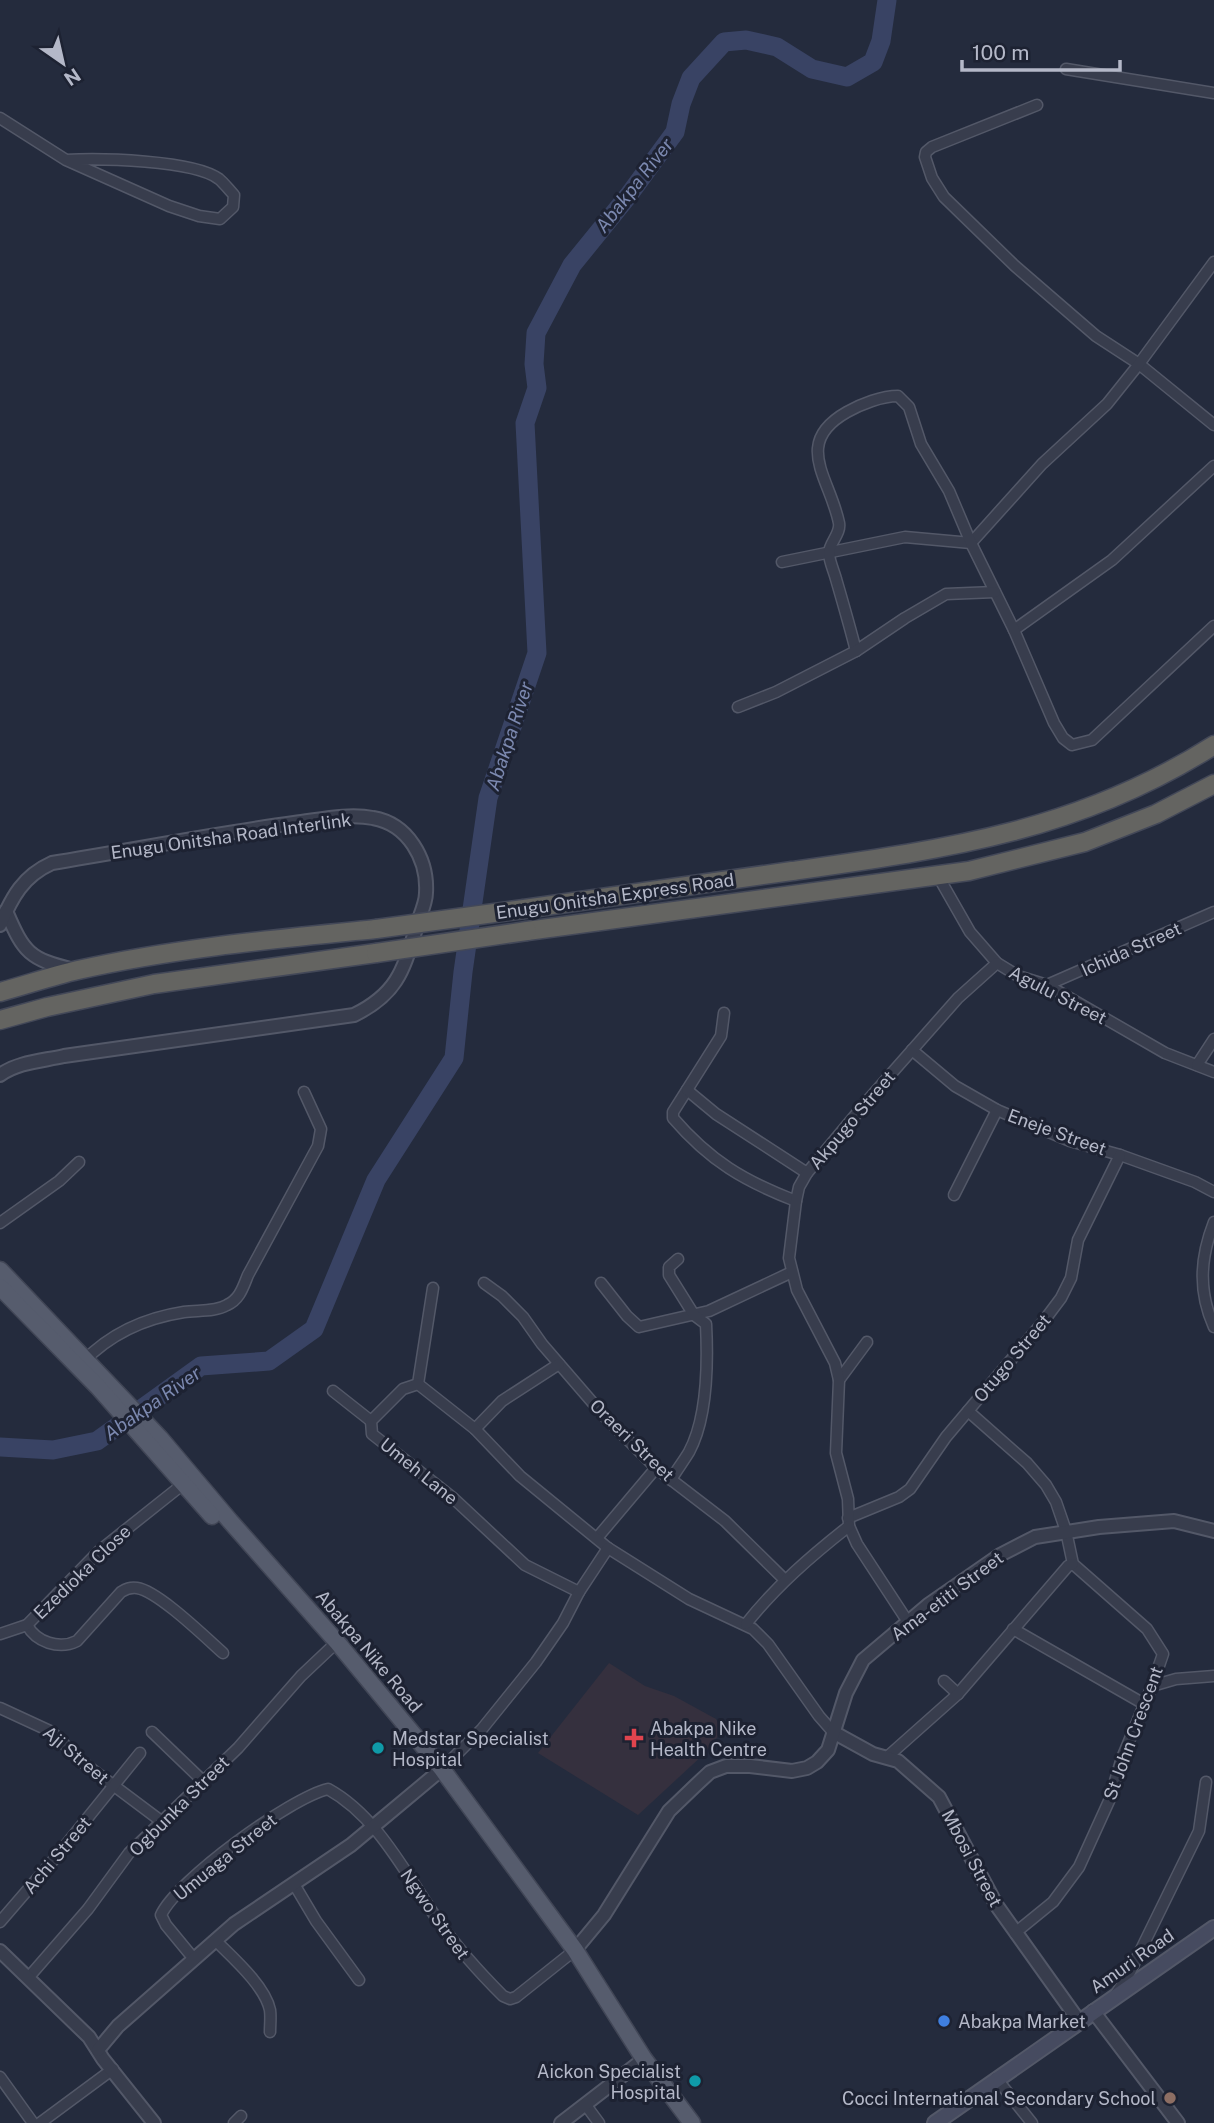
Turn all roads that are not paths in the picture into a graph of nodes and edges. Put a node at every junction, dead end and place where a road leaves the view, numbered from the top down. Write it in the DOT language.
graph roads {
  1 [pos="1066,69"];
  2 [pos="1214,93"];
  3 [pos="1037,105"];
  4 [pos="0,118"];
  5 [pos="66,160"];
  6 [pos="1214,262"];
  7 [pos="1139,364"];
  8 [pos="1214,425"];
  9 [pos="1214,466"];
  10 [pos="971,543"];
  11 [pos="829,552"];
  12 [pos="782,562"];
  13 [pos="995,592"];
  14 [pos="1214,625"];
  15 [pos="1014,630"];
  16 [pos="856,652"];
  17 [pos="738,707"];
  18 [pos="1214,745"];
  19 [pos="1214,784"];
  20 [pos="938,876"];
  21 [pos="6,911"];
  22 [pos="1214,912"];
  23 [pos="0,925"];
  24 [pos="997,963"];
  25 [pos="77,971"];
  26 [pos="1047,985"];
  27 [pos="0,992"];
  28 [pos="724,1013"];
  29 [pos="0,1020"];
  30 [pos="1214,1039"];
  31 [pos="912,1050"];
  32 [pos="1197,1065"];
  33 [pos="1214,1072"];
  34 [pos="0,1074"];
  35 [pos="687,1090"];
  36 [pos="304,1092"];
  37 [pos="997,1110"];
  38 [pos="1120,1154"];
  39 [pos="79,1162"];
  40 [pos="807,1173"];
  41 [pos="1214,1192"];
  42 [pos="954,1195"];
  43 [pos="796,1201"];
  44 [pos="1214,1222"];
  45 [pos="0,1223"];
  46 [pos="678,1259"];
  47 [pos="0,1270"];
  48 [pos="792,1272"];
  49 [pos="484,1283"];
  50 [pos="601,1283"];
  51 [pos="0,1287"];
  52 [pos="433,1289"];
  53 [pos="697,1317"];
  54 [pos="1214,1327"];
  55 [pos="867,1342"];
  56 [pos="81,1363"];
  57 [pos="559,1364"];
  58 [pos="839,1380"];
  59 [pos="418,1384"];
  60 [pos="333,1391"];
  61 [pos="968,1411"];
  62 [pos="371,1421"];
  63 [pos="475,1429"];
  64 [pos="656,1468"];
  65 [pos="189,1480"];
  66 [pos="671,1480"];
  67 [pos="849,1522"];
  68 [pos="1066,1531"];
  69 [pos="1214,1531"];
  70 [pos="597,1538"];
  71 [pos="608,1548"];
  72 [pos="1073,1564"];
  73 [pos="785,1580"];
  74 [pos="579,1592"];
  75 [pos="908,1622"];
  76 [pos="27,1625"];
  77 [pos="746,1625"];
  78 [pos="1013,1629"];
  79 [pos="0,1634"];
  80 [pos="334,1645"];
  81 [pos="223,1653"];
  82 [pos="1214,1676"];
  83 [pos="944,1681"];
  84 [pos="1152,1686"];
  85 [pos="958,1694"];
  86 [pos="1144,1704"];
  87 [pos="0,1707"];
  88 [pos="152,1732"];
  89 [pos="833,1732"];
  90 [pos="140,1753"];
  91 [pos="886,1758"];
  92 [pos="439,1772"];
  93 [pos="204,1782"];
  94 [pos="1206,1782"];
  95 [pos="113,1786"];
  96 [pos="161,1821"];
  97 [pos="373,1827"];
  98 [pos="294,1884"];
  99 [pos="0,1922"];
  100 [pos="1214,1928"];
  101 [pos="1016,1933"];
  102 [pos="216,1941"];
  103 [pos="0,1951"];
  104 [pos="572,1953"];
  105 [pos="194,1959"];
  106 [pos="29,1978"];
  107 [pos="359,1980"];
  108 [pos="1114,1997"];
  109 [pos="1093,2011"];
  110 [pos="1079,2021"];
  111 [pos="270,2032"];
  112 [pos="98,2050"];
  113 [pos="641,2062"];
  114 [pos="113,2069"];
  115 [pos="0,2077"];
  116 [pos="996,2078"];
  117 [pos="585,2104"];
  118 [pos="33,2123"];
  119 [pos="40,2123"];
  120 [pos="154,2123"];
  121 [pos="561,2123"];
  122 [pos="599,2123"];
  123 [pos="682,2123"];
  124 [pos="692,2123"];
  125 [pos="935,2123"];
  126 [pos="1032,2123"];
  127 [pos="1178,2123"];
  1 -- 2 [label="street"];
  3 -- 7 [label="street"];
  4 -- 5 [label="street"];
  5 -- 5 [label="street"];
  6 -- 7 [label="street"];
  7 -- 8 [label="street"];
  7 -- 10 [label="street"];
  9 -- 15 [label="street"];
  10 -- 11 [label="street"];
  10 -- 11 [label="street"];
  10 -- 13 [label="street"];
  11 -- 12 [label="street"];
  11 -- 16 [label="street"];
  13 -- 15 [label="street"];
  13 -- 16 [label="street"];
  14 -- 15 [label="street"];
  16 -- 17 [label="street"];
  18 -- 25 [label="highway, Enugu Onitsha Express Road, bridge"];
  19 -- 20 [label="highway, Enugu Onitsha Express Road"];
  20 -- 24 [label="street, Agulu Street"];
  20 -- 29 [label="highway, Enugu Onitsha Express Road, bridge"];
  21 -- 23 [label="street, Enugu Onitsha Road Interlink"];
  21 -- 25 [label="street"];
  21 -- 34 [label="street, Enugu Onitsha Road Interlink"];
  22 -- 26 [label="street, Ichida Street"];
  24 -- 26 [label="street, Agulu Street"];
  24 -- 31 [label="street, Akpugo Street"];
  25 -- 27 [label="highway, Enugu Onitsha Express Road"];
  26 -- 32 [label="street, Agulu Street"];
  28 -- 35 [label="street"];
  30 -- 32 [label="street"];
  31 -- 37 [label="street, Eneje Street"];
  31 -- 40 [label="street, Akpugo Street"];
  32 -- 33 [label="street, Agulu Street"];
  35 -- 40 [label="street"];
  35 -- 43 [label="street"];
  36 -- 56 [label="street"];
  37 -- 38 [label="street, Eneje Street"];
  37 -- 42 [label="street"];
  38 -- 41 [label="street, Eneje Street"];
  38 -- 61 [label="street, Otugo Street"];
  39 -- 45 [label="street"];
  40 -- 43 [label="street, Akpugo Street"];
  43 -- 48 [label="street, Akpugo Street"];
  44 -- 54 [label="street"];
  46 -- 53 [label="street"];
  47 -- 56 [label="main road, Abakpa Nike Road"];
  48 -- 53 [label="street"];
  48 -- 58 [label="street, Akpugo Street"];
  49 -- 57 [label="street, Oraeri Street"];
  50 -- 53 [label="street"];
  51 -- 56 [label="main road, Abakpa Nike Road"];
  52 -- 59 [label="street"];
  53 -- 66 [label="street"];
  55 -- 58 [label="street"];
  56 -- 65 [label="main road, Abakpa Nike Road"];
  57 -- 63 [label="street"];
  57 -- 64 [label="street, Oraeri Street"];
  58 -- 67 [label="street, Akpugo Street"];
  59 -- 62 [label="street, Umeh Lane"];
  59 -- 63 [label="street"];
  60 -- 62 [label="street"];
  61 -- 67 [label="street, Otugo Street"];
  61 -- 68 [label="street"];
  62 -- 74 [label="street, Umeh Lane"];
  63 -- 70 [label="street"];
  64 -- 66 [label="street, Oraeri Street"];
  64 -- 70 [label="street"];
  65 -- 76 [label="street, Ezedioka Close"];
  65 -- 80 [label="main road, Abakpa Nike Road"];
  66 -- 73 [label="street, Oraeri Street"];
  67 -- 73 [label="street, Otugo Street"];
  67 -- 75 [label="street, Akpugo Street"];
  68 -- 69 [label="street, Ama-etiti Street"];
  68 -- 72 [label="street"];
  68 -- 75 [label="street, Ama-etiti Street"];
  70 -- 71 [label="street"];
  71 -- 74 [label="street"];
  71 -- 77 [label="street"];
  72 -- 78 [label="street"];
  72 -- 84 [label="street, St John Crescent"];
  73 -- 77 [label="street, Otugo Street"];
  74 -- 92 [label="street"];
  75 -- 89 [label="street, Ama-etiti Street"];
  76 -- 79 [label="street, Ezedioka Close"];
  76 -- 81 [label="street"];
  77 -- 89 [label="street"];
  78 -- 85 [label="street"];
  78 -- 86 [label="street"];
  80 -- 92 [label="main road, Abakpa Nike Road"];
  80 -- 93 [label="street, Ogbunka Street"];
  82 -- 84 [label="street"];
  83 -- 85 [label="street"];
  84 -- 86 [label="street, St John Crescent"];
  85 -- 91 [label="street"];
  86 -- 101 [label="street, St John Crescent"];
  87 -- 95 [label="street, Aji Street"];
  88 -- 93 [label="street"];
  89 -- 91 [label="street, Mbosi Street"];
  89 -- 104 [label="street, Ama-etiti Street"];
  90 -- 95 [label="street, Achi Street"];
  91 -- 101 [label="street, Mbosi Street"];
  92 -- 97 [label="street"];
  92 -- 104 [label="main road, Abakpa Nike Road"];
  93 -- 96 [label="street, Ogbunka Street"];
  94 -- 108 [label="street"];
  95 -- 96 [label="street, Aji Street"];
  95 -- 99 [label="street, Achi Street"];
  96 -- 106 [label="street, Ogbunka Street"];
  97 -- 98 [label="street"];
  97 -- 104 [label="street, Ngwo Street"];
  97 -- 105 [label="street, Umuaga Street"];
  98 -- 102 [label="street"];
  98 -- 107 [label="street"];
  100 -- 108 [label="main road, Amuri Road"];
  101 -- 110 [label="street, Mbosi Street"];
  102 -- 105 [label="street"];
  102 -- 111 [label="street"];
  103 -- 106 [label="street"];
  104 -- 113 [label="main road, Abakpa Nike Road"];
  105 -- 112 [label="street"];
  106 -- 112 [label="street"];
  108 -- 109 [label="main road, Amuri Road"];
  109 -- 110 [label="main road, Amuri Road"];
  109 -- 127 [label="street"];
  110 -- 116 [label="main road, Amuri Road"];
  112 -- 114 [label="street"];
  113 -- 117 [label="street"];
  113 -- 123 [label="main road, Abakpa Nike Road"];
  113 -- 124 [label="main road, Abakpa Nike Road"];
  114 -- 119 [label="street"];
  114 -- 120 [label="street"];
  115 -- 118 [label="street"];
  116 -- 125 [label="main road, Amuri Road"];
  116 -- 126 [label="street"];
  117 -- 121 [label="street"];
  117 -- 122 [label="street"];
}
